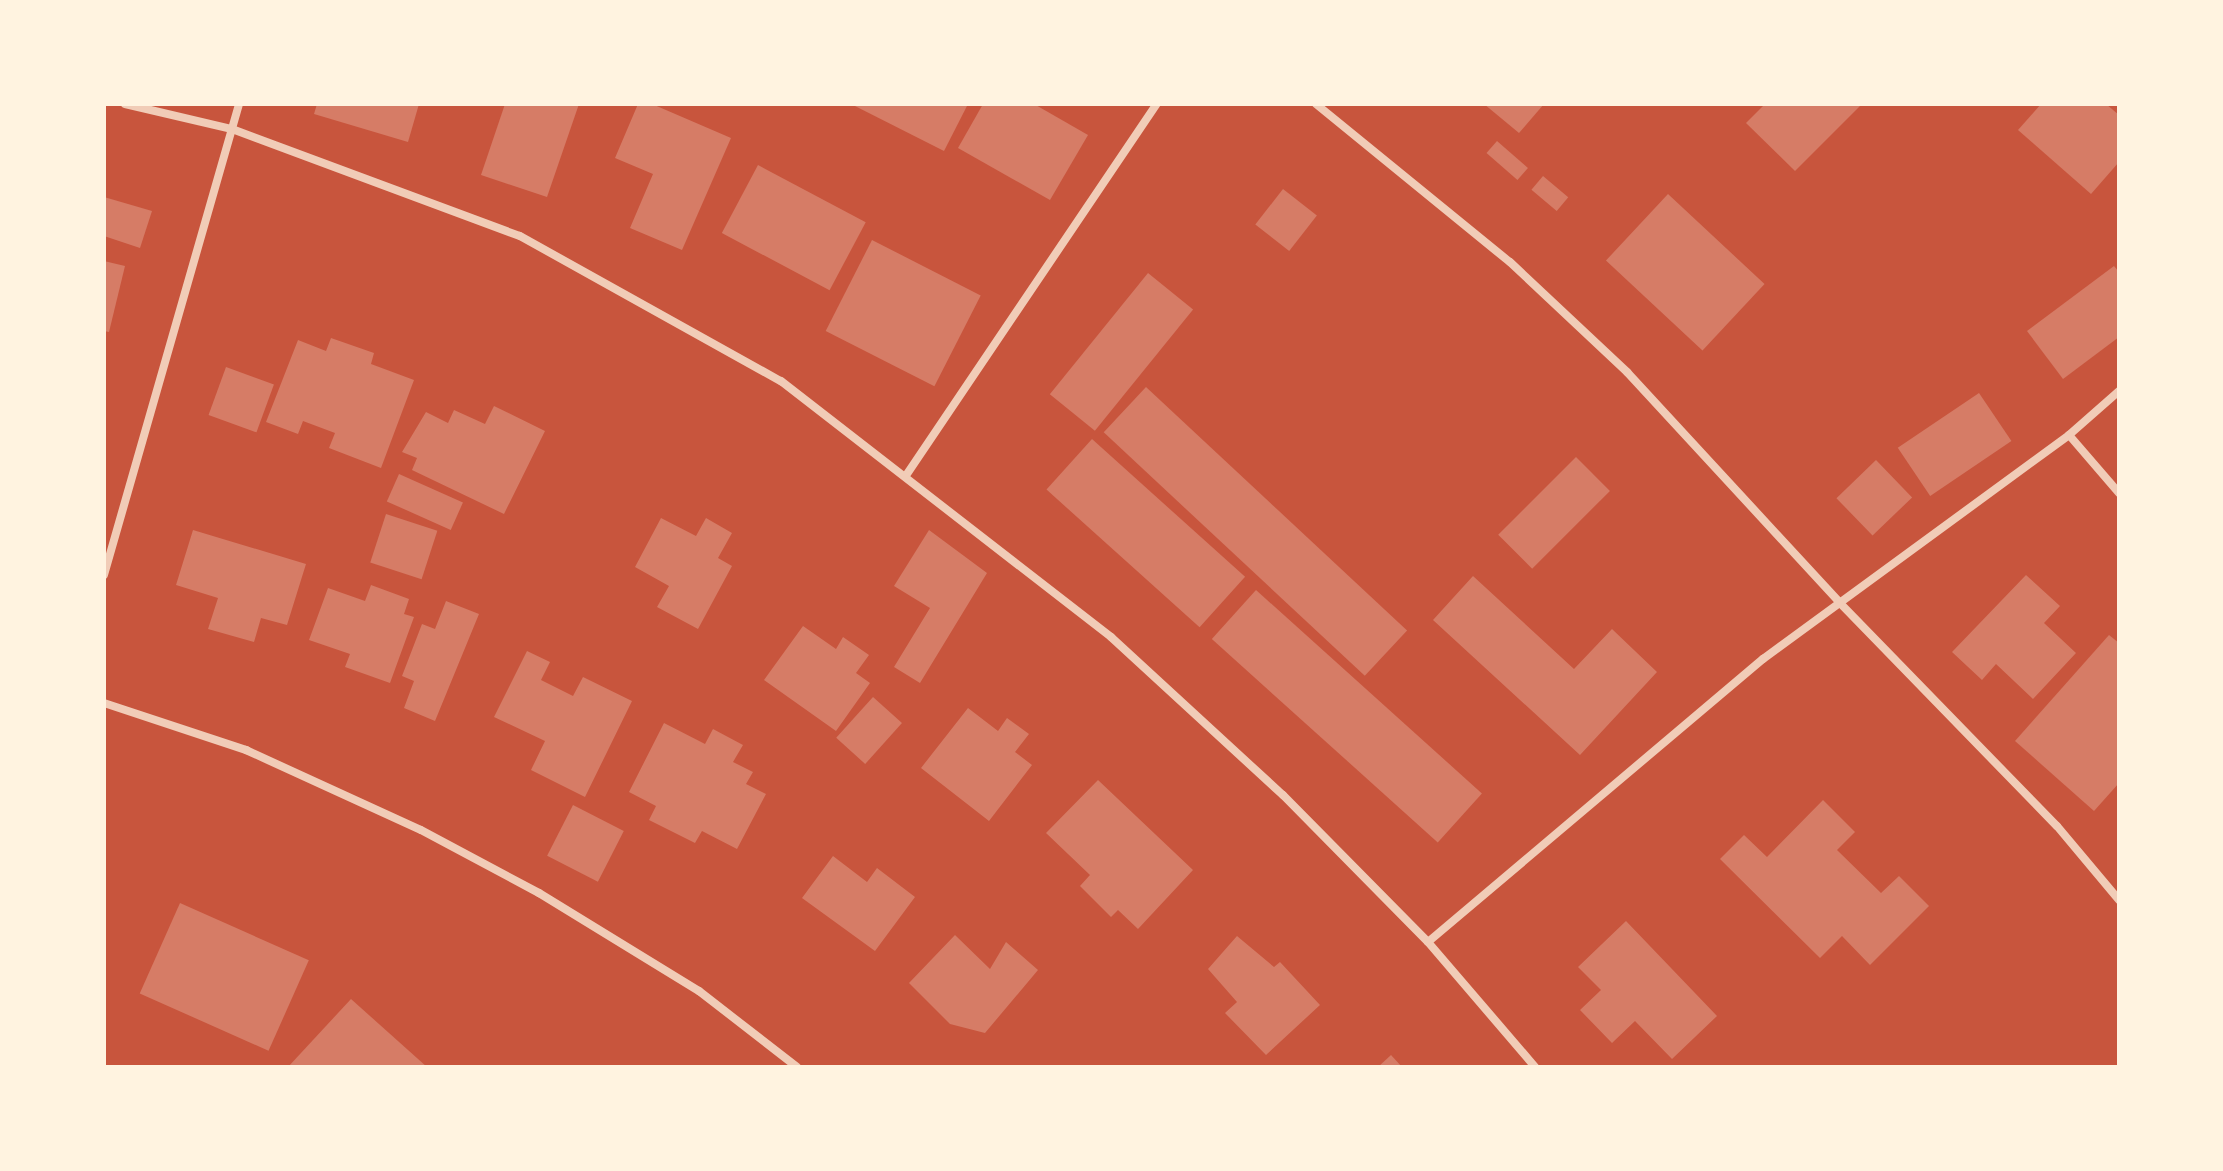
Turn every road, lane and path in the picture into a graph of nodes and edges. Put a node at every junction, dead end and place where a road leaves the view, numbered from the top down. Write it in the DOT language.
graph roads {
  1 [pos="125,104"];
  2 [pos="239,104"];
  3 [pos="1157,104"];
  4 [pos="1316,104"];
  5 [pos="232,129"];
  6 [pos="2119,391"];
  7 [pos="2069,435"];
  8 [pos="907,474"];
  9 [pos="2119,493"];
  10 [pos="104,575"];
  11 [pos="1838,601"];
  12 [pos="104,703"];
  13 [pos="2119,900"];
  14 [pos="1428,942"];
  15 [pos="797,1067"];
  16 [pos="1535,1067"];
  1 -- 5 [label="street"];
  2 -- 5 [label="street"];
  3 -- 8 [label="street"];
  4 -- 11 [label="street"];
  5 -- 8 [label="street"];
  5 -- 10 [label="street"];
  6 -- 7 [label="street"];
  7 -- 9 [label="street"];
  7 -- 11 [label="street"];
  8 -- 14 [label="street"];
  11 -- 13 [label="street"];
  11 -- 14 [label="street"];
  12 -- 15 [label="street"];
  14 -- 16 [label="street"];
}
